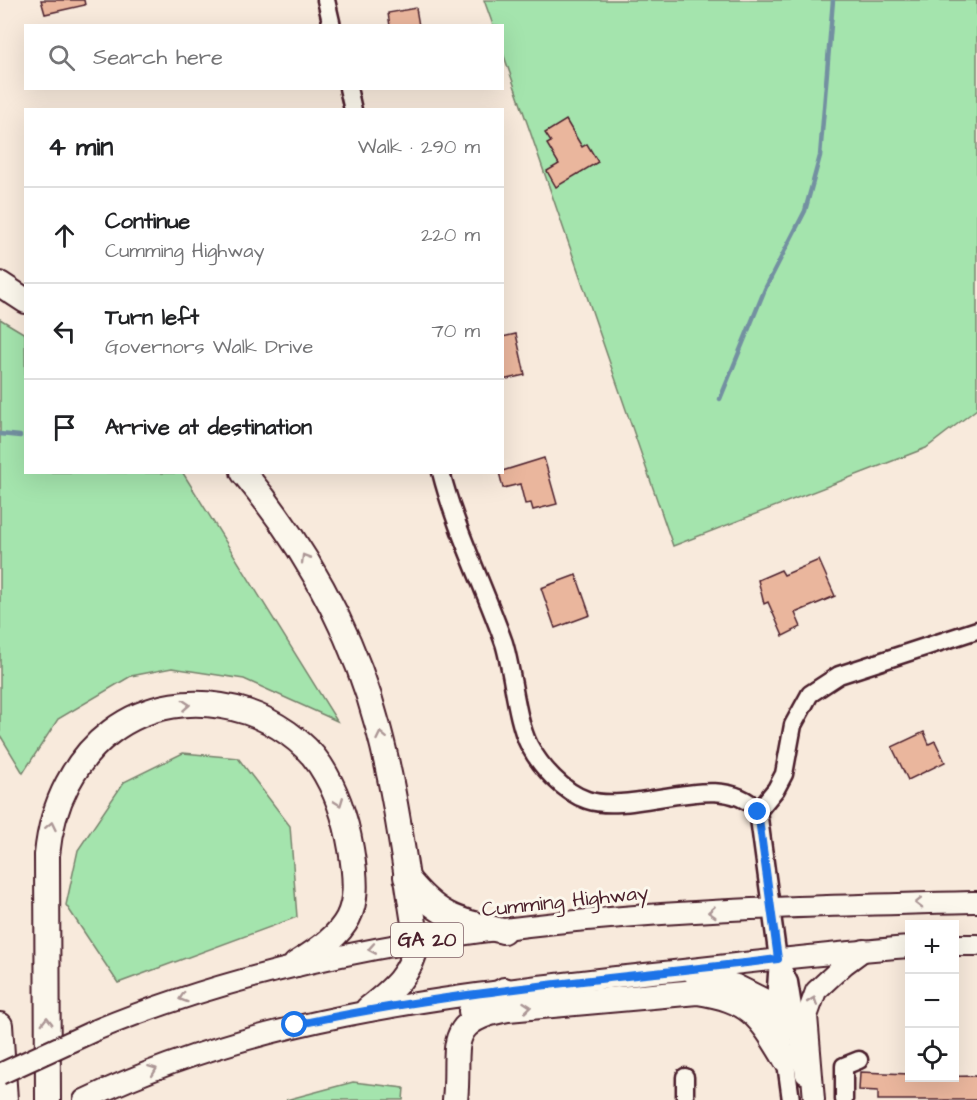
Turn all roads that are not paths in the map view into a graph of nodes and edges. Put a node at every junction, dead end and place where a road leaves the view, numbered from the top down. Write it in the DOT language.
graph roads {
  1 [pos="326,0"];
  2 [pos="332,24"];
  3 [pos="348,90"];
  4 [pos="353,108"];
  5 [pos="0,284"];
  6 [pos="24,300"];
  7 [pos="244,474"];
  8 [pos="442,474"];
  9 [pos="977,630"];
  10 [pos="758,812"];
  11 [pos="406,877"];
  12 [pos="977,902"];
  13 [pos="770,908"];
  14 [pos="502,931"];
  15 [pos="417,942"];
  16 [pos="959,945"];
  17 [pos="977,945"];
  18 [pos="905,947"];
  19 [pos="864,950"];
  20 [pos="778,959"];
  21 [pos="296,964"];
  22 [pos="688,969"];
  23 [pos="504,990"];
  24 [pos="368,1009"];
  25 [pos="780,1014"];
  26 [pos="0,1025"];
  27 [pos="786,1060"];
  28 [pos="858,1060"];
  29 [pos="0,1074"];
  30 [pos="685,1077"];
  31 [pos="91,1096"];
  32 [pos="5,1100"];
  33 [pos="48,1100"];
  34 [pos="443,1100"];
  35 [pos="455,1100"];
  36 [pos="685,1100"];
  37 [pos="791,1100"];
  38 [pos="808,1100"];
  39 [pos="814,1100"];
  40 [pos="844,1100"];
  1 -- 2 [label="street"];
  3 -- 4 [label="street"];
  5 -- 6 [label="highway"];
  11 -- 7 [label="highway, one-way"];
  8 -- 10 [label="street"];
  9 -- 10 [label="street"];
  10 -- 13 [label="street"];
  11 -- 14 [label="highway"];
  11 -- 15 [label="highway"];
  12 -- 13 [label="main road, Cumming Highway / GA 20, one-way"];
  13 -- 14 [label="main road, Cumming Highway / GA 20, one-way"];
  13 -- 20 [label="street"];
  14 -- 15 [label="main road, Cumming Highway / GA 20"];
  15 -- 21 [label="main road, Cumming Highway / GA 20, one-way"];
  15 -- 24 [label="highway"];
  16 -- 17 [label="main road"];
  18 -- 19 [label="main road"];
  19 -- 20 [label="main road"];
  39 -- 19 [label="main road, one-way"];
  20 -- 22 [label="main road"];
  20 -- 25 [label="street"];
  20 -- 38 [label="street"];
  21 -- 29 [label="main road, Cumming Highway / GA 20, one-way, bridge"];
  33 -- 21 [label="highway, one-way"];
  22 -- 23 [label="main road"];
  22 -- 25 [label="main road"];
  23 -- 24 [label="main road"];
  23 -- 34 [label="highway"];
  31 -- 24 [label="main road, one-way"];
  25 -- 27 [label="street"];
  26 -- 32 [label="highway"];
  35 -- 27 [label="highway, one-way"];
  27 -- 37 [label="street"];
  28 -- 40 [label="street"];
  30 -- 36 [label="street"];
}
